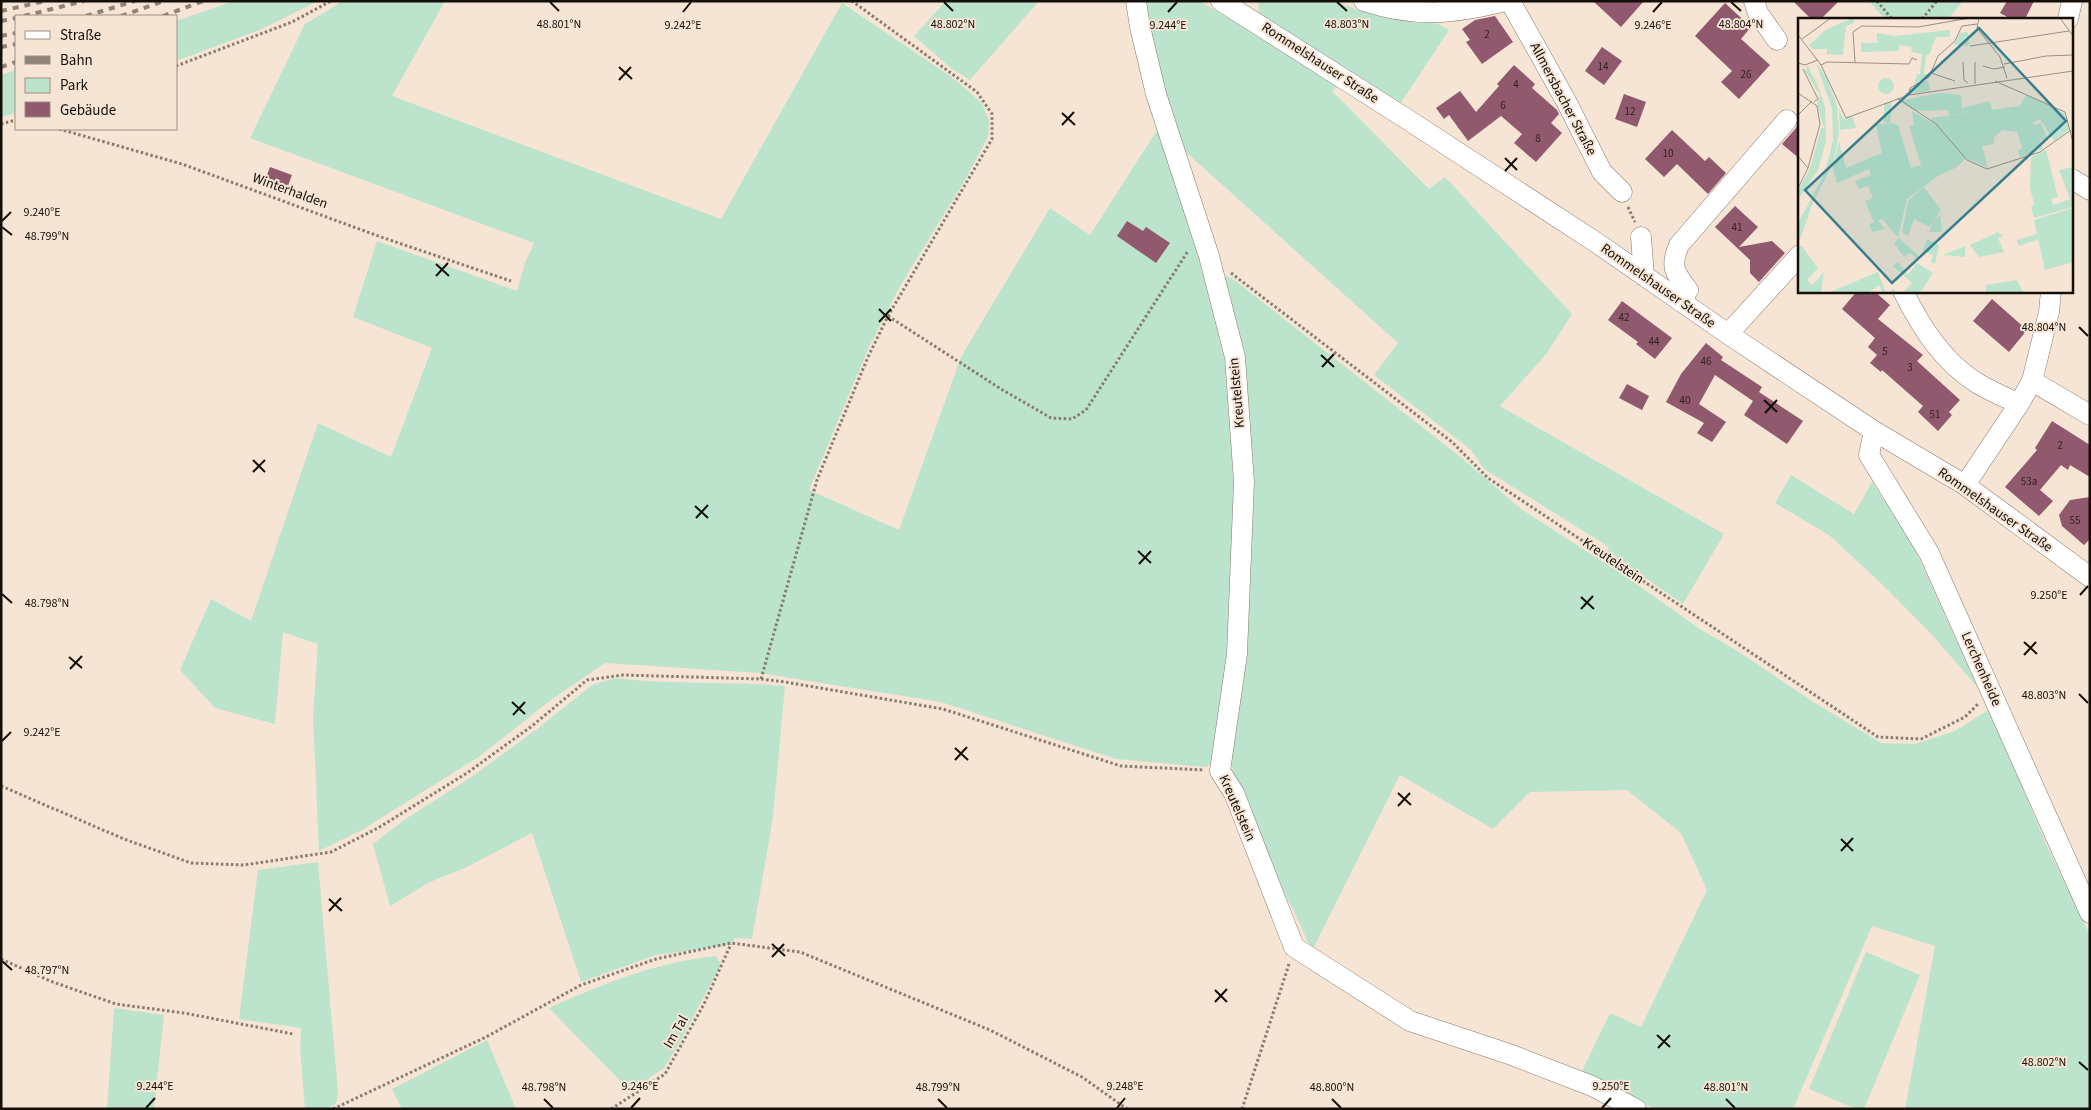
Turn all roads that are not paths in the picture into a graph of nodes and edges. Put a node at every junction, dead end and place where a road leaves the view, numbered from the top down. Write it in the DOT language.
graph roads {
  1 [pos="1136,1"];
  2 [pos="1364,1"];
  3 [pos="1505,1"];
  4 [pos="1510,1"];
  5 [pos="1754,1"];
  6 [pos="2072,1"];
  7 [pos="1234,4"];
  8 [pos="2068,18"];
  9 [pos="1777,40"];
  10 [pos="1787,120"];
  11 [pos="2074,180"];
  12 [pos="2090,190"];
  13 [pos="1622,192"];
  14 [pos="1641,237"];
  15 [pos="1798,257"];
  16 [pos="1644,276"];
  17 [pos="1904,292"];
  18 [pos="2052,292"];
  19 [pos="1681,302"];
  20 [pos="1728,334"];
  21 [pos="2032,381"];
  22 [pos="2019,404"];
  23 [pos="2090,415"];
  24 [pos="1874,431"];
  25 [pos="1965,485"];
  26 [pos="2090,577"];
  27 [pos="2090,913"];
  28 [pos="1636,1109"];
  1 -- 28 [label="street, Kreutelstein"];
  2 -- 3 [label="street"];
  4 -- 13 [label="street, Allmersbacher Straße"];
  5 -- 9 [label="street"];
  6 -- 8 [label="street"];
  7 -- 16 [label="street, Rommelshauser Straße"];
  10 -- 19 [label="street"];
  11 -- 12 [label="street"];
  14 -- 16 [label="street"];
  15 -- 20 [label="street"];
  16 -- 19 [label="street, Rommelshauser Straße"];
  17 -- 22 [label="street"];
  18 -- 21 [label="street"];
  19 -- 20 [label="street, Rommelshauser Straße"];
  20 -- 24 [label="street, Rommelshauser Straße"];
  21 -- 22 [label="street"];
  21 -- 23 [label="street"];
  22 -- 25 [label="street"];
  24 -- 25 [label="street, Rommelshauser Straße"];
  24 -- 27 [label="street, Lerchenheide"];
  25 -- 26 [label="street, Rommelshauser Straße"];
}
